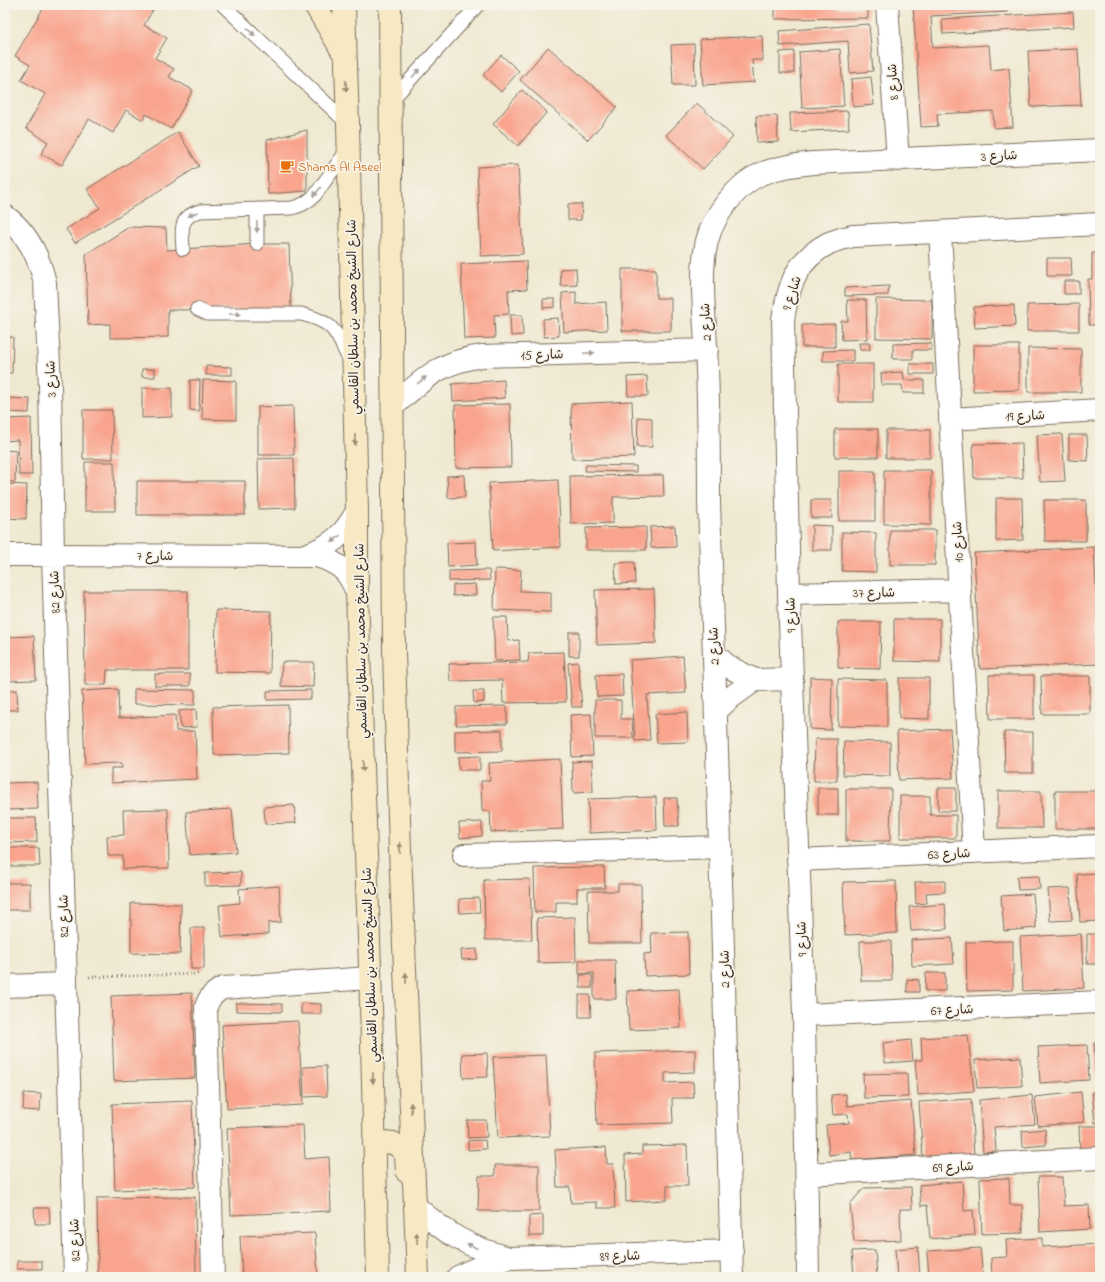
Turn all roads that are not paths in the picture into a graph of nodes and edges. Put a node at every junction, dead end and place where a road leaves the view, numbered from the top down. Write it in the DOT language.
graph roads {
  1 [pos="223,5"];
  2 [pos="315,5"];
  3 [pos="344,5"];
  4 [pos="406,5"];
  5 [pos="478,5"];
  6 [pos="887,5"];
  7 [pos="390,15"];
  8 [pos="345,56"];
  9 [pos="390,102"];
  10 [pos="348,124"];
  11 [pos="348,150"];
  12 [pos="1100,150"];
  13 [pos="898,160"];
  14 [pos="257,209"];
  15 [pos="5,216"];
  16 [pos="1100,224"];
  17 [pos="940,232"];
  18 [pos="257,244"];
  19 [pos="183,250"];
  20 [pos="197,309"];
  21 [pos="707,350"];
  22 [pos="354,371"];
  23 [pos="393,406"];
  24 [pos="1100,410"];
  25 [pos="950,419"];
  26 [pos="357,511"];
  27 [pos="5,555"];
  28 [pos="53,555"];
  29 [pos="306,555"];
  30 [pos="960,590"];
  31 [pos="357,593"];
  32 [pos="789,594"];
  33 [pos="714,654"];
  34 [pos="792,679"];
  35 [pos="755,680"];
  36 [pos="716,711"];
  37 [pos="1100,846"];
  38 [pos="720,847"];
  39 [pos="974,852"];
  40 [pos="464,855"];
  41 [pos="798,860"];
  42 [pos="370,978"];
  43 [pos="65,984"];
  44 [pos="5,986"];
  45 [pos="1100,1002"];
  46 [pos="804,1015"];
  47 [pos="374,1144"];
  48 [pos="1100,1158"];
  49 [pos="807,1174"];
  50 [pos="415,1206"];
  51 [pos="732,1251"];
  52 [pos="509,1258"];
  53 [pos="75,1277"];
  54 [pos="213,1277"];
  55 [pos="378,1277"];
  56 [pos="418,1277"];
  57 [pos="458,1277"];
  58 [pos="732,1277"];
  59 [pos="808,1277"];
  1 -- 10 [label="lane, one-way"];
  2 -- 8 [label="main road"];
  3 -- 8 [label="main road, شارع الشيخ محمد بن سلطان القاسمي"];
  4 -- 7 [label="main road"];
  9 -- 5 [label="lane, one-way"];
  6 -- 13 [label="street, شارع 8"];
  7 -- 9 [label="main road"];
  8 -- 10 [label="main road, شارع الشيخ محمد بن سلطان القاسمي, one-way"];
  9 -- 23 [label="main road"];
  10 -- 11 [label="main road, شارع الشيخ محمد بن سلطان القاسمي"];
  11 -- 14 [label="lane, one-way"];
  11 -- 22 [label="main road, شارع الشيخ محمد بن سلطان القاسمي"];
  12 -- 13 [label="street, شارع 3"];
  13 -- 21 [label="street, شارع 2"];
  14 -- 18 [label="lane, one-way"];
  14 -- 19 [label="lane, one-way"];
  15 -- 28 [label="street, شارع 3"];
  16 -- 17 [label="street, شارع 9"];
  17 -- 25 [label="street, شارع 10"];
  17 -- 32 [label="street, شارع 9"];
  20 -- 22 [label="lane, one-way"];
  23 -- 21 [label="street, شارع 15, one-way"];
  21 -- 33 [label="street, شارع 2"];
  22 -- 26 [label="main road, شارع الشيخ محمد بن سلطان القاسمي, one-way"];
  50 -- 23 [label="main road, one-way"];
  24 -- 25 [label="street, شارع 19"];
  25 -- 30 [label="street, شارع 10"];
  26 -- 29 [label="street, شارع 7, one-way"];
  26 -- 31 [label="main road, شارع الشيخ محمد بن سلطان القاسمي"];
  27 -- 28 [label="street, شارع 7"];
  28 -- 29 [label="street, شارع 7"];
  28 -- 43 [label="street, شارع 82"];
  29 -- 31 [label="street, شارع 7"];
  30 -- 32 [label="street, شارع 37"];
  30 -- 39 [label="street, شارع 10"];
  31 -- 42 [label="main road, شارع الشيخ محمد بن سلطان القاسمي, one-way"];
  32 -- 34 [label="street, شارع 9"];
  33 -- 35 [label="street"];
  33 -- 36 [label="street, شارع 2"];
  34 -- 35 [label="street"];
  34 -- 41 [label="street, شارع 9"];
  35 -- 36 [label="street"];
  36 -- 38 [label="street, شارع 2"];
  37 -- 39 [label="street, شارع 63"];
  38 -- 40 [label="street"];
  38 -- 51 [label="street, شارع 2"];
  39 -- 41 [label="street, شارع 63"];
  41 -- 46 [label="street, شارع 9"];
  42 -- 47 [label="main road, شارع الشيخ محمد بن سلطان القاسمي, one-way"];
  42 -- 54 [label="street"];
  43 -- 44 [label="street"];
  43 -- 53 [label="street, شارع 82"];
  45 -- 46 [label="street, شارع 67"];
  46 -- 49 [label="street, شارع 9"];
  47 -- 50 [label="main road"];
  47 -- 55 [label="main road, شارع الشيخ محمد بن سلطان القاسمي"];
  48 -- 49 [label="street, شارع 69"];
  49 -- 59 [label="street, شارع 9"];
  52 -- 50 [label="street, شارع 89, one-way"];
  56 -- 50 [label="main road, one-way"];
  51 -- 52 [label="street, شارع 89"];
  51 -- 58 [label="street, شارع 2"];
  52 -- 57 [label="street, شارع 89"];
}
